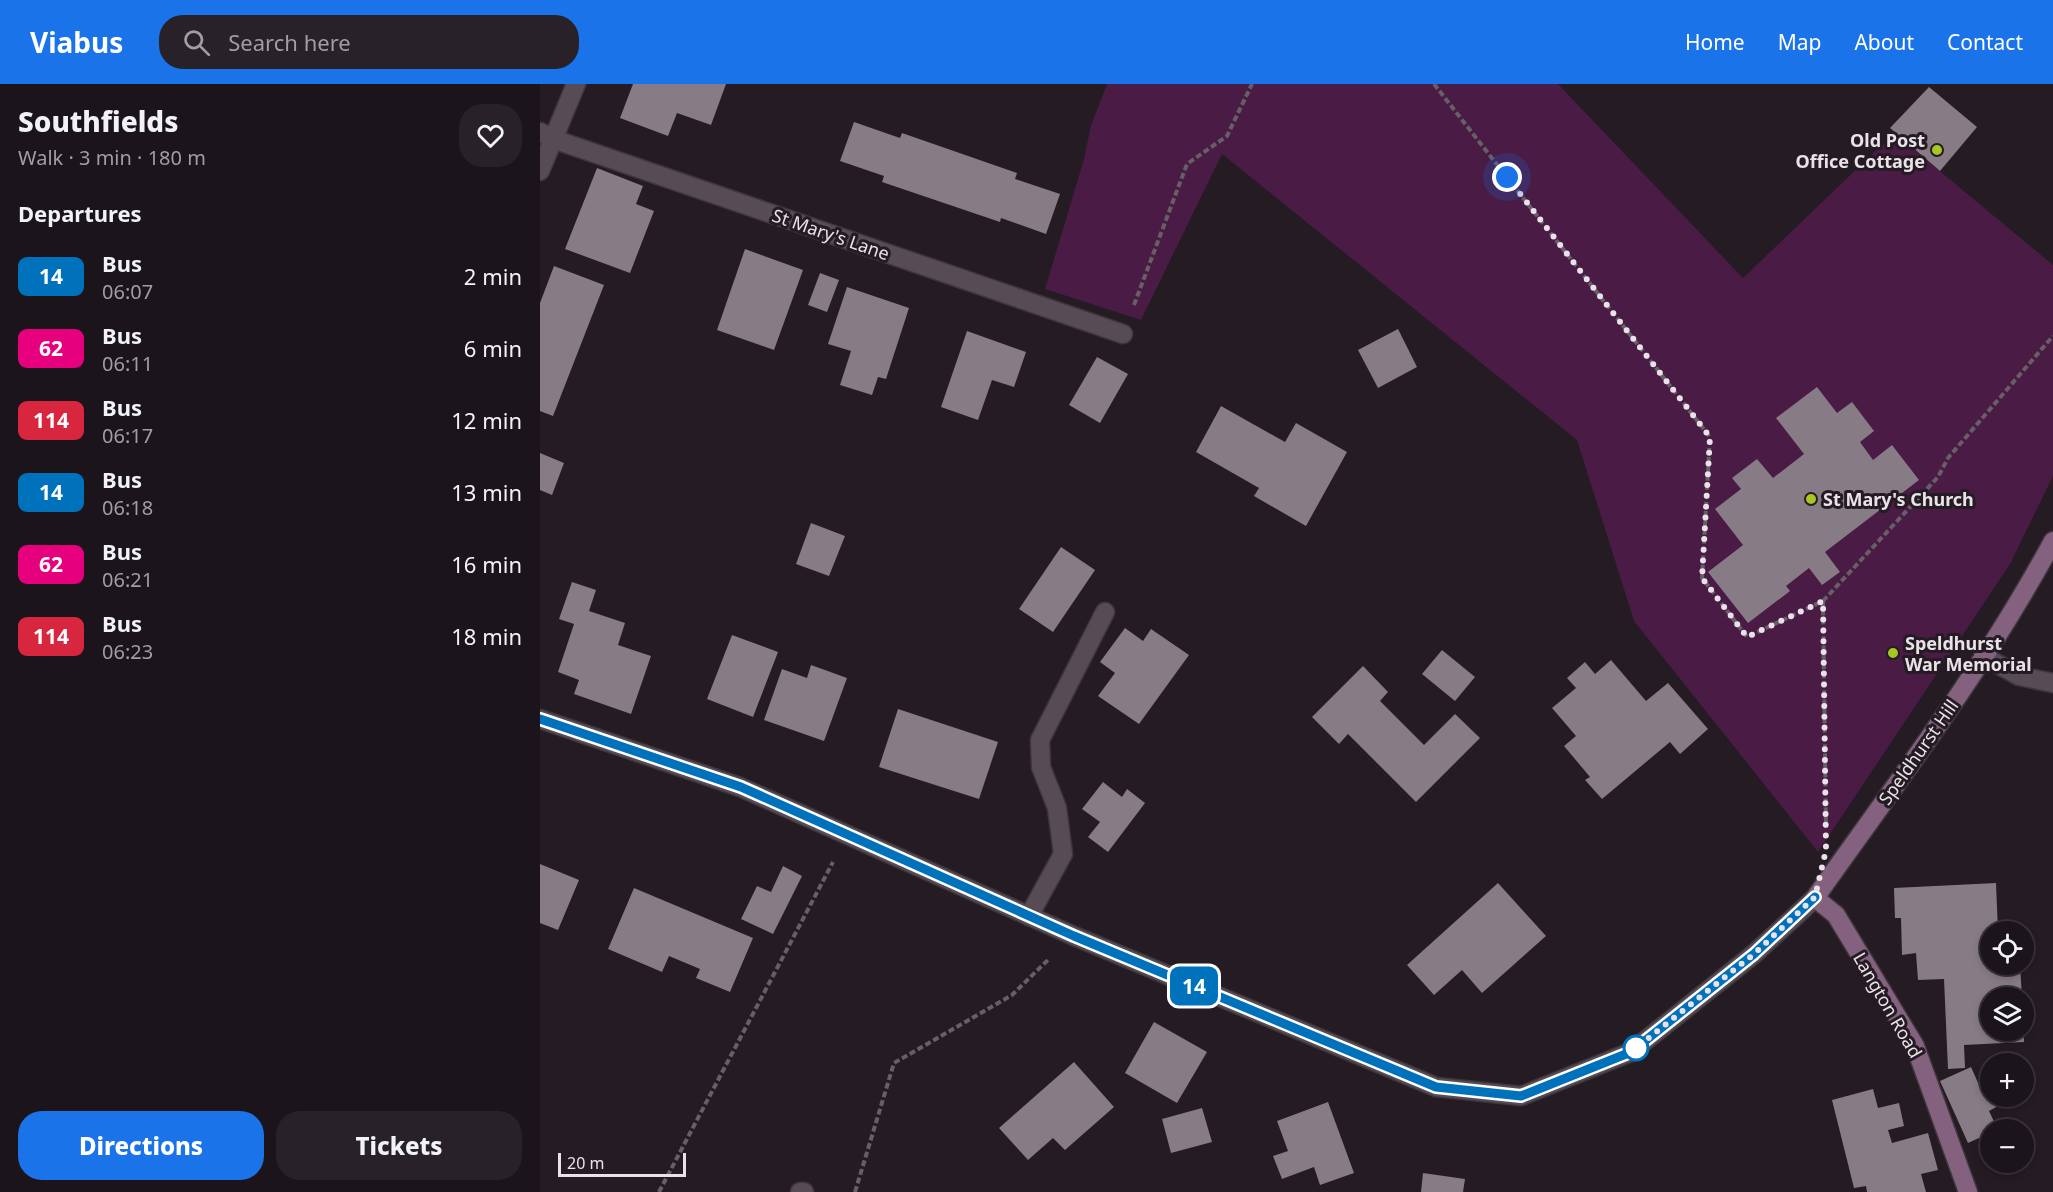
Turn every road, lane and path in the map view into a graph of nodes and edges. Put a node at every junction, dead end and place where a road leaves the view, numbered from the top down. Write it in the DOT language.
graph roads {
  1 [pos="576,84"];
  2 [pos="1252,84"];
  3 [pos="1434,84"];
  4 [pos="547,135"];
  5 [pos="540,171"];
  6 [pos="1123,334"];
  7 [pos="2053,336"];
  8 [pos="2053,541"];
  9 [pos="1823,601"];
  10 [pos="1105,612"];
  11 [pos="1983,657"];
  12 [pos="2053,683"];
  13 [pos="540,719"];
  14 [pos="848,835"];
  15 [pos="1826,838"];
  16 [pos="1815,897"];
  17 [pos="1029,916"];
  18 [pos="1074,936"];
  19 [pos="659,1192"];
  20 [pos="855,1192"];
  21 [pos="1968,1192"];
  1 -- 4 [label="street"];
  2 -- 6 [label="path"];
  3 -- 9 [label="path"];
  4 -- 5 [label="street"];
  4 -- 6 [label="street, St Mary's Lane"];
  7 -- 9 [label="path"];
  8 -- 11 [label="street, Speldhurst Hill"];
  9 -- 15 [label="path"];
  10 -- 17 [label="street"];
  11 -- 12 [label="street"];
  11 -- 16 [label="street, Speldhurst Hill"];
  13 -- 14 [label="street"];
  14 -- 17 [label="street"];
  14 -- 19 [label="path"];
  16 -- 18 [label="street"];
  16 -- 21 [label="street, Langton Road"];
  17 -- 18 [label="street"];
  18 -- 20 [label="path"];
}
